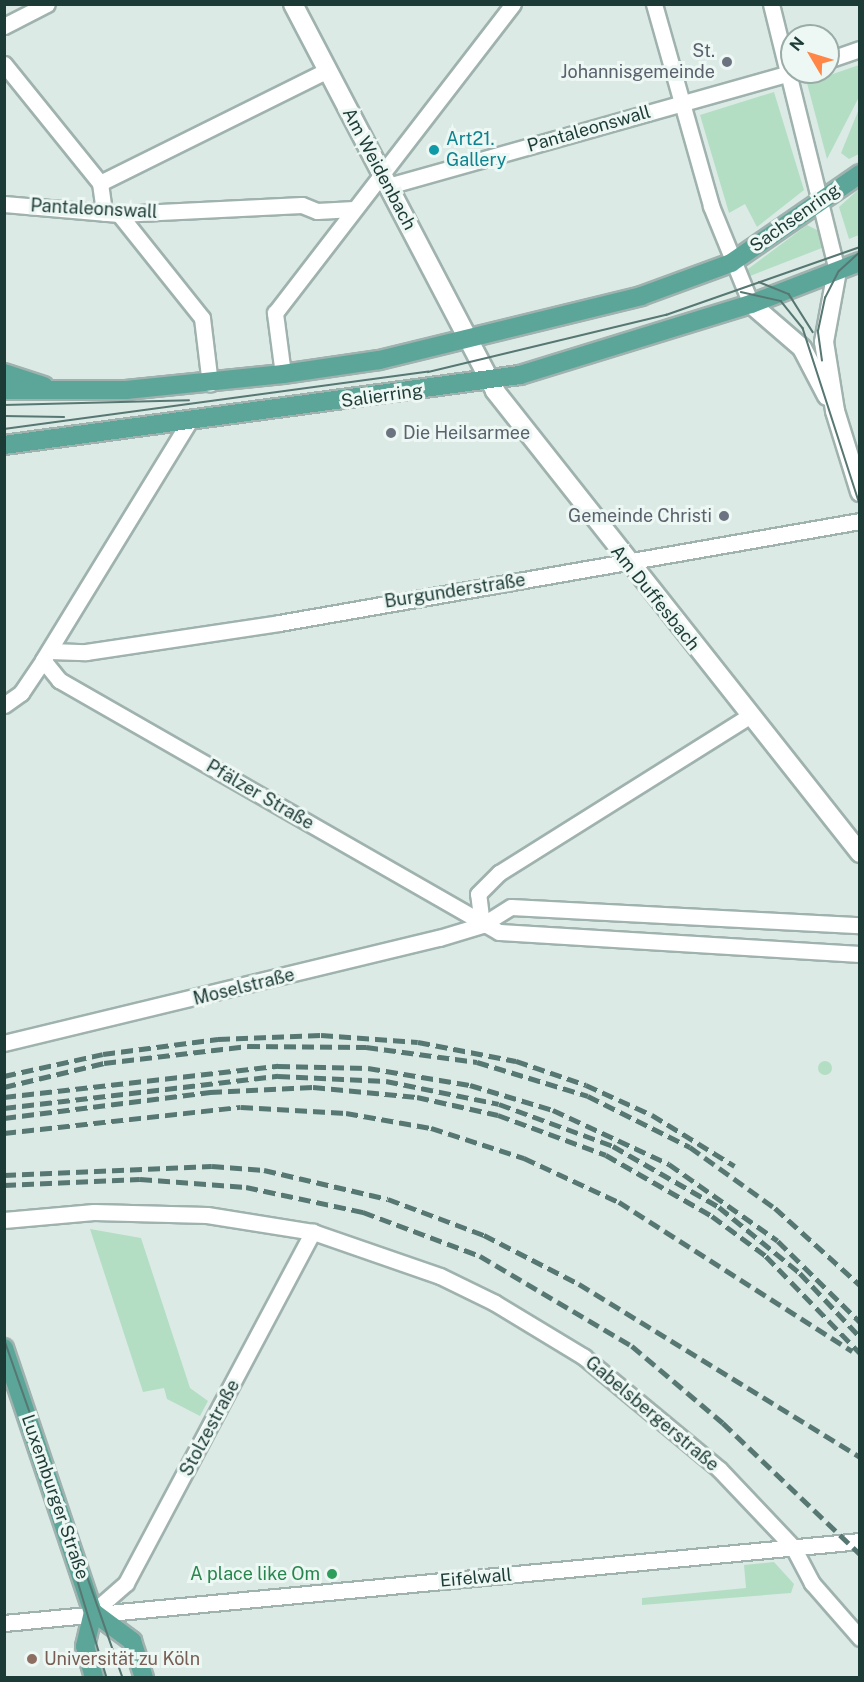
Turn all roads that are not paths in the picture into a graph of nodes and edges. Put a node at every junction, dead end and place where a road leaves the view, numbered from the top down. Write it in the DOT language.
graph roads {
  1 [pos="47,4"];
  2 [pos="293,4"];
  3 [pos="513,4"];
  4 [pos="654,4"];
  5 [pos="771,4"];
  6 [pos="4,26"];
  7 [pos="780,34"];
  8 [pos="860,50"];
  9 [pos="840,56"];
  10 [pos="4,64"];
  11 [pos="326,71"];
  12 [pos="780,76"];
  13 [pos="795,84"];
  14 [pos="678,104"];
  15 [pos="860,174"];
  16 [pos="385,180"];
  17 [pos="100,183"];
  18 [pos="822,198"];
  19 [pos="4,204"];
  20 [pos="354,209"];
  21 [pos="111,213"];
  22 [pos="860,262"];
  23 [pos="730,263"];
  24 [pos="836,272"];
  25 [pos="751,304"];
  26 [pos="462,335"];
  27 [pos="4,373"];
  28 [pos="283,374"];
  29 [pos="489,382"];
  30 [pos="210,384"];
  31 [pos="4,390"];
  32 [pos="63,392"];
  33 [pos="835,411"];
  34 [pos="189,422"];
  35 [pos="4,446"];
  36 [pos="860,492"];
  37 [pos="860,521"];
  38 [pos="627,563"];
  39 [pos="46,655"];
  40 [pos="4,705"];
  41 [pos="751,716"];
  42 [pos="860,852"];
  43 [pos="482,925"];
  44 [pos="860,925"];
  45 [pos="860,954"];
  46 [pos="4,1043"];
  47 [pos="4,1220"];
  48 [pos="313,1233"];
  49 [pos="4,1348"];
  50 [pos="860,1541"];
  51 [pos="793,1547"];
  52 [pos="93,1612"];
  53 [pos="4,1623"];
  54 [pos="860,1638"];
  55 [pos="93,1676"];
  56 [pos="144,1677"];
  1 -- 6 [label="street"];
  2 -- 11 [label="street, Am Weidenbach"];
  3 -- 16 [label="street"];
  4 -- 14 [label="street"];
  5 -- 7 [label="street"];
  8 -- 9 [label="street"];
  10 -- 17 [label="street"];
  11 -- 16 [label="street, Am Weidenbach"];
  11 -- 17 [label="street"];
  12 -- 14 [label="street, Pantaleonswall"];
  13 -- 18 [label="street"];
  14 -- 16 [label="street, Pantaleonswall"];
  14 -- 23 [label="street"];
  15 -- 18 [label="main road, Sachsenring"];
  16 -- 20 [label="street"];
  16 -- 26 [label="street, Am Weidenbach"];
  17 -- 21 [label="street"];
  18 -- 23 [label="main road, Sachsenring"];
  18 -- 24 [label="street"];
  19 -- 21 [label="street, Pantaleonswall"];
  20 -- 21 [label="street, Pantaleonswall"];
  20 -- 28 [label="street"];
  21 -- 30 [label="street"];
  22 -- 24 [label="main road"];
  23 -- 25 [label="street"];
  23 -- 26 [label="main road, Salierring"];
  24 -- 25 [label="main road"];
  24 -- 33 [label="street"];
  25 -- 29 [label="main road, Salierring"];
  25 -- 33 [label="street"];
  26 -- 28 [label="main road, Salierring"];
  26 -- 29 [label="street, Am Duffesbach"];
  27 -- 32 [label="main road"];
  28 -- 30 [label="main road, Salierring"];
  29 -- 34 [label="main road, Salierring"];
  29 -- 38 [label="street, Am Duffesbach"];
  30 -- 32 [label="main road, Salierring"];
  31 -- 32 [label="main road, Salierring"];
  33 -- 36 [label="street"];
  34 -- 35 [label="main road, Salierring"];
  34 -- 39 [label="street"];
  37 -- 38 [label="street, Burgunderstraße"];
  38 -- 39 [label="street, Burgunderstraße"];
  38 -- 41 [label="street, Am Duffesbach"];
  39 -- 40 [label="street"];
  39 -- 43 [label="street, Pfälzer Straße"];
  41 -- 42 [label="street, Am Duffesbach"];
  41 -- 43 [label="street"];
  43 -- 44 [label="street"];
  43 -- 45 [label="street, Pfälzer Straße"];
  43 -- 46 [label="street, Moselstraße"];
  47 -- 48 [label="street, Gabelsbergerstraße"];
  48 -- 51 [label="street, Gabelsbergerstraße"];
  48 -- 52 [label="street, Stolzestraße"];
  49 -- 52 [label="main road, Luxemburger Straße"];
  50 -- 51 [label="street, Eifelwall"];
  51 -- 52 [label="street, Eifelwall"];
  51 -- 54 [label="street, Gabelsbergerstraße"];
  52 -- 53 [label="street, Eifelwall"];
  52 -- 55 [label="main road"];
  52 -- 56 [label="main road"];
}
